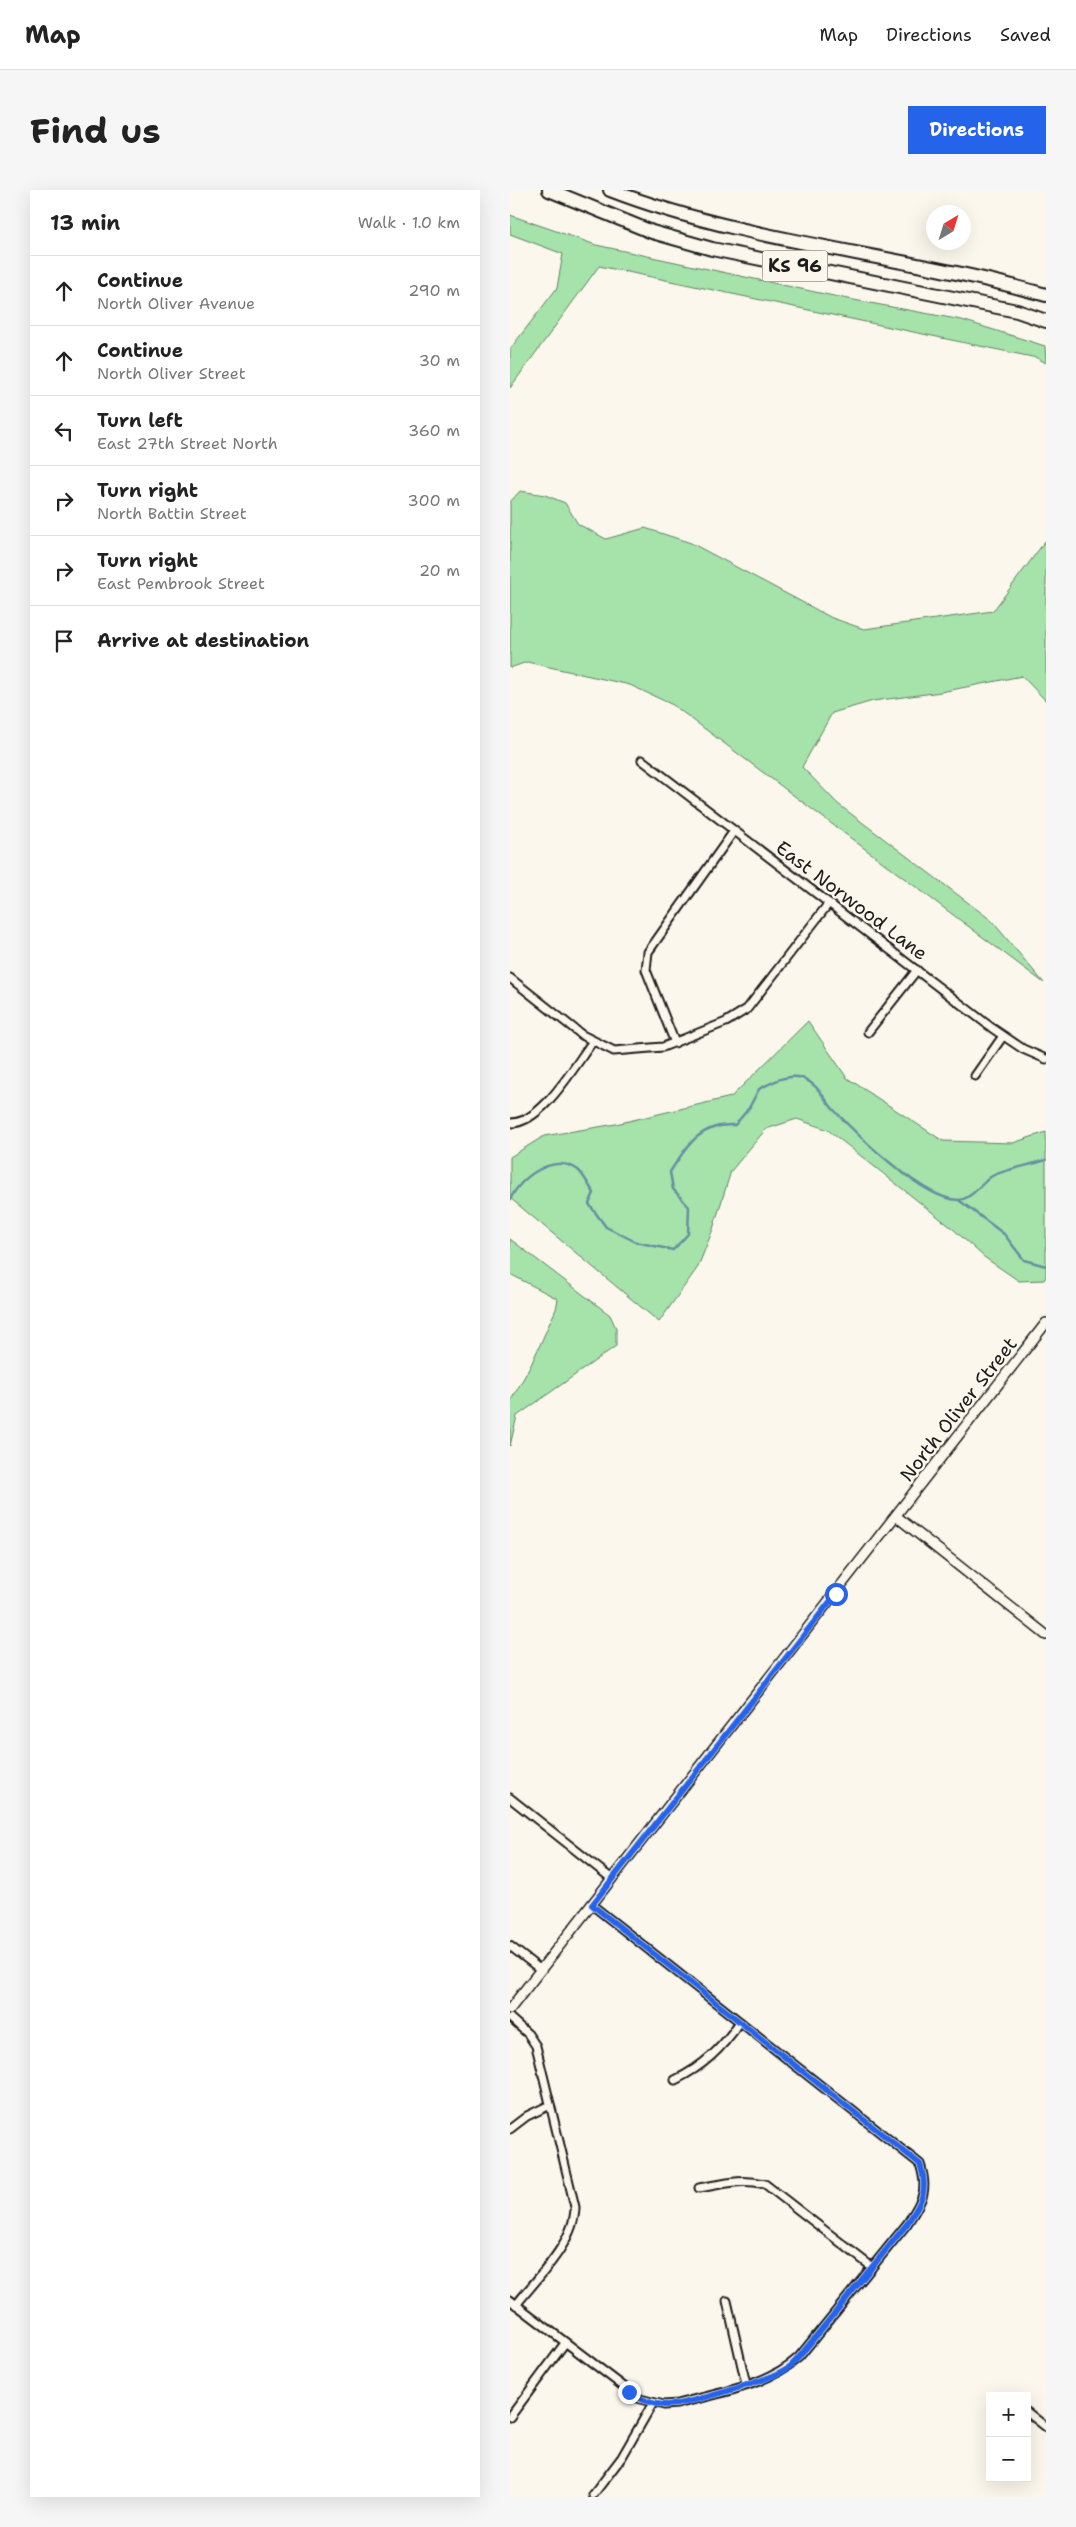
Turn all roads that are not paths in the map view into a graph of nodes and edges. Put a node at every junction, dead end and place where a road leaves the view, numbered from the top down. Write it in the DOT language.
graph roads {
  1 [pos="549,190"];
  2 [pos="610,190"];
  3 [pos="1046,295"];
  4 [pos="1046,321"];
  5 [pos="642,760"];
  6 [pos="734,831"];
  7 [pos="829,903"];
  8 [pos="917,970"];
  9 [pos="510,978"];
  10 [pos="868,1032"];
  11 [pos="1003,1036"];
  12 [pos="593,1041"];
  13 [pos="675,1043"];
  14 [pos="1046,1059"];
  15 [pos="975,1076"];
  16 [pos="510,1123"];
  17 [pos="1046,1323"];
  18 [pos="896,1516"];
  19 [pos="1046,1634"];
  20 [pos="510,1798"];
  21 [pos="612,1879"];
  22 [pos="592,1905"];
  23 [pos="510,1946"];
  24 [pos="541,1970"];
  25 [pos="510,2009"];
  26 [pos="510,2018"];
  27 [pos="740,2022"];
  28 [pos="675,2080"];
  29 [pos="550,2105"];
  30 [pos="510,2129"];
  31 [pos="699,2188"];
  32 [pos="872,2266"];
  33 [pos="728,2301"];
  34 [pos="513,2303"];
  35 [pos="565,2343"];
  36 [pos="746,2384"];
  37 [pos="653,2403"];
  38 [pos="1031,2415"];
  39 [pos="510,2417"];
  40 [pos="1046,2427"];
  41 [pos="593,2495"];
  1 -- 4 [label="highway, KS 96"];
  2 -- 3 [label="highway, KS 96"];
  5 -- 6 [label="street, East Norwood Lane"];
  6 -- 7 [label="street, East Norwood Lane"];
  6 -- 13 [label="street"];
  7 -- 8 [label="street, East Norwood Lane"];
  7 -- 13 [label="street"];
  8 -- 10 [label="street"];
  8 -- 11 [label="street, East Norwood Lane"];
  9 -- 12 [label="street"];
  11 -- 14 [label="street, East Norwood Lane"];
  11 -- 15 [label="street"];
  12 -- 13 [label="street"];
  12 -- 16 [label="street"];
  17 -- 18 [label="main road, North Oliver Street"];
  18 -- 19 [label="main road"];
  18 -- 21 [label="main road, North Oliver Street"];
  20 -- 21 [label="street"];
  21 -- 22 [label="main road"];
  22 -- 24 [label="main road"];
  22 -- 27 [label="street"];
  23 -- 24 [label="street"];
  24 -- 25 [label="main road"];
  26 -- 29 [label="street"];
  27 -- 28 [label="street"];
  27 -- 32 [label="street"];
  29 -- 30 [label="street"];
  29 -- 34 [label="street"];
  31 -- 32 [label="street"];
  32 -- 36 [label="street"];
  33 -- 36 [label="street"];
  34 -- 35 [label="street"];
  35 -- 37 [label="street"];
  35 -- 39 [label="street"];
  36 -- 37 [label="street"];
  37 -- 41 [label="street"];
  38 -- 40 [label="street"];
}
